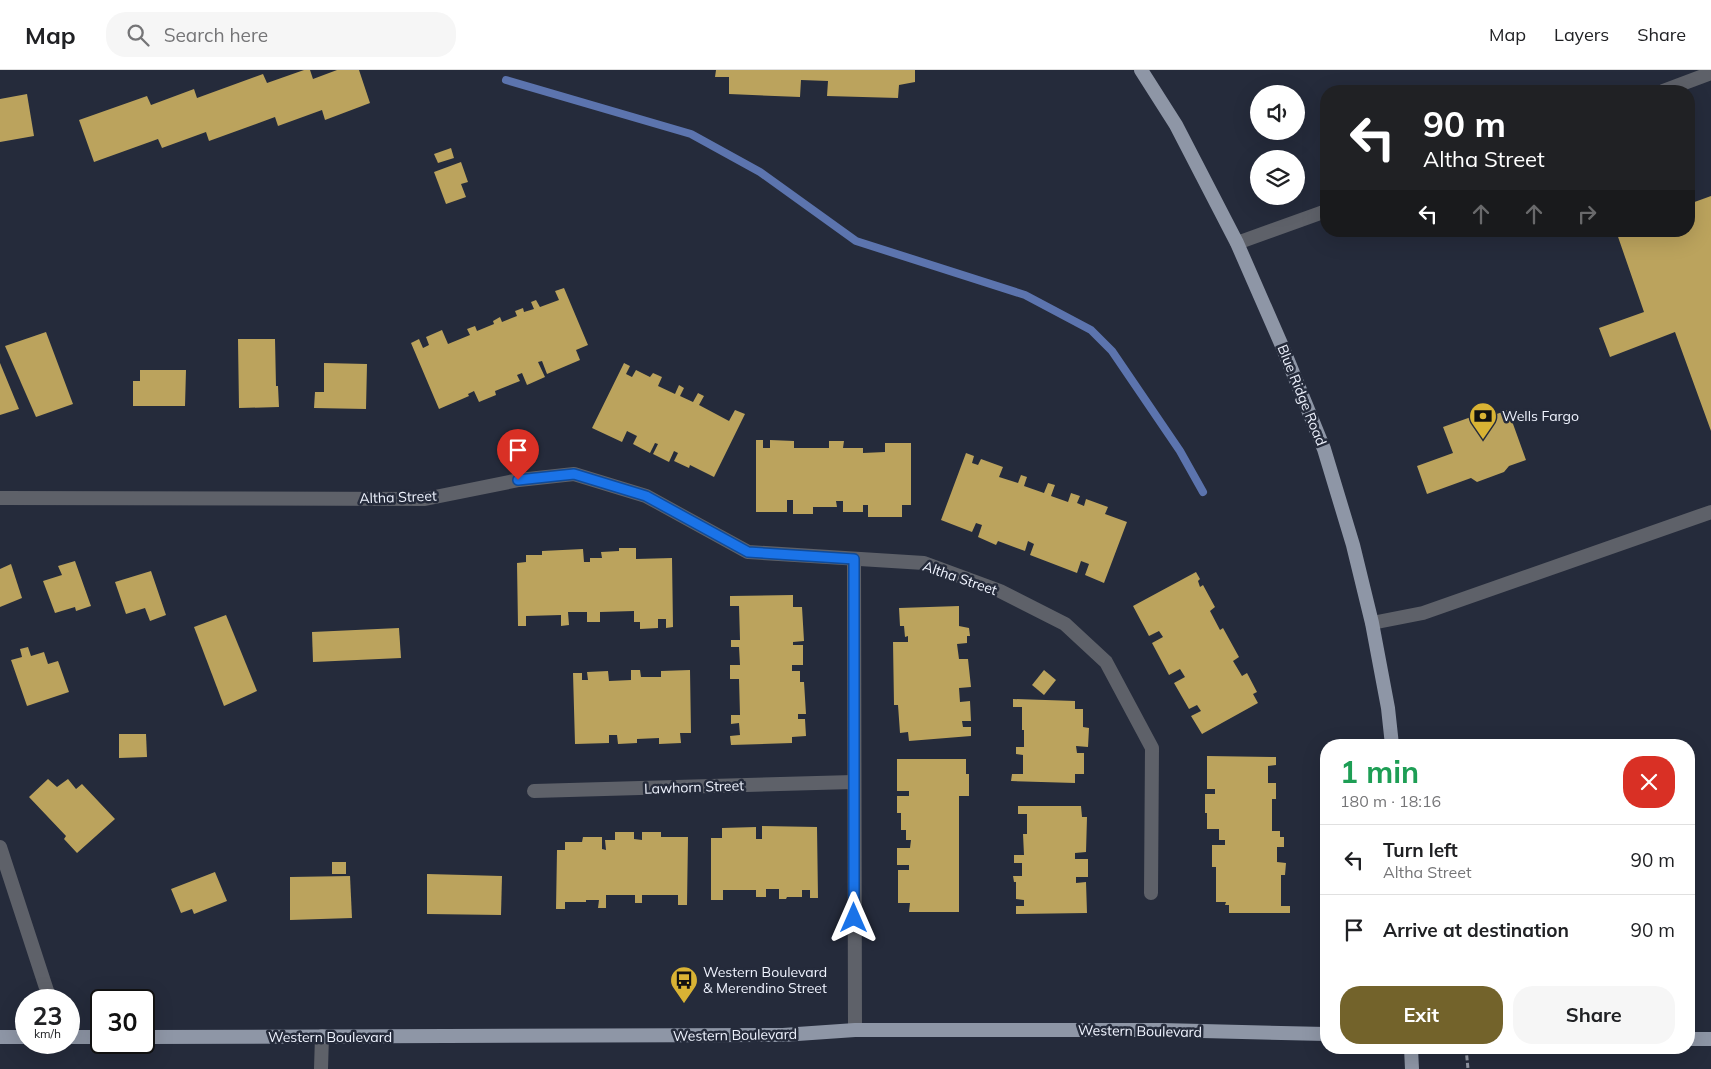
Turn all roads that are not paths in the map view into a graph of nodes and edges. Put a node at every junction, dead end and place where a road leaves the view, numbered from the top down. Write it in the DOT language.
graph roads {
  1 [pos="1141,70"];
  2 [pos="1711,73"];
  3 [pos="1678,85"];
  4 [pos="1320,213"];
  5 [pos="1237,243"];
  6 [pos="0,498"];
  7 [pos="1711,512"];
  8 [pos="854,559"];
  9 [pos="1372,623"];
  10 [pos="1391,739"];
  11 [pos="853,782"];
  12 [pos="534,791"];
  13 [pos="0,847"];
  14 [pos="1151,893"];
  15 [pos="46,989"];
  16 [pos="855,1030"];
  17 [pos="1320,1034"];
  18 [pos="322,1036"];
  19 [pos="0,1037"];
  20 [pos="15,1037"];
  21 [pos="155,1037"];
  22 [pos="1695,1038"];
  23 [pos="1711,1039"];
  24 [pos="1411,1054"];
  25 [pos="321,1069"];
  26 [pos="1412,1069"];
  1 -- 5 [label="main road, Blue Ridge Road"];
  2 -- 3 [label="street"];
  4 -- 5 [label="street"];
  5 -- 9 [label="main road, Blue Ridge Road"];
  6 -- 8 [label="street, Altha Street"];
  7 -- 9 [label="street"];
  8 -- 11 [label="street"];
  8 -- 14 [label="street, Altha Street"];
  9 -- 10 [label="main road, Blue Ridge Road"];
  11 -- 12 [label="street, Lawhorn Street"];
  11 -- 16 [label="street"];
  13 -- 15 [label="street"];
  16 -- 17 [label="main road, Western Boulevard"];
  16 -- 18 [label="main road, Western Boulevard"];
  18 -- 21 [label="main road, Western Boulevard"];
  18 -- 25 [label="street"];
  19 -- 20 [label="main road"];
  22 -- 23 [label="main road"];
  24 -- 26 [label="main road"];
}
